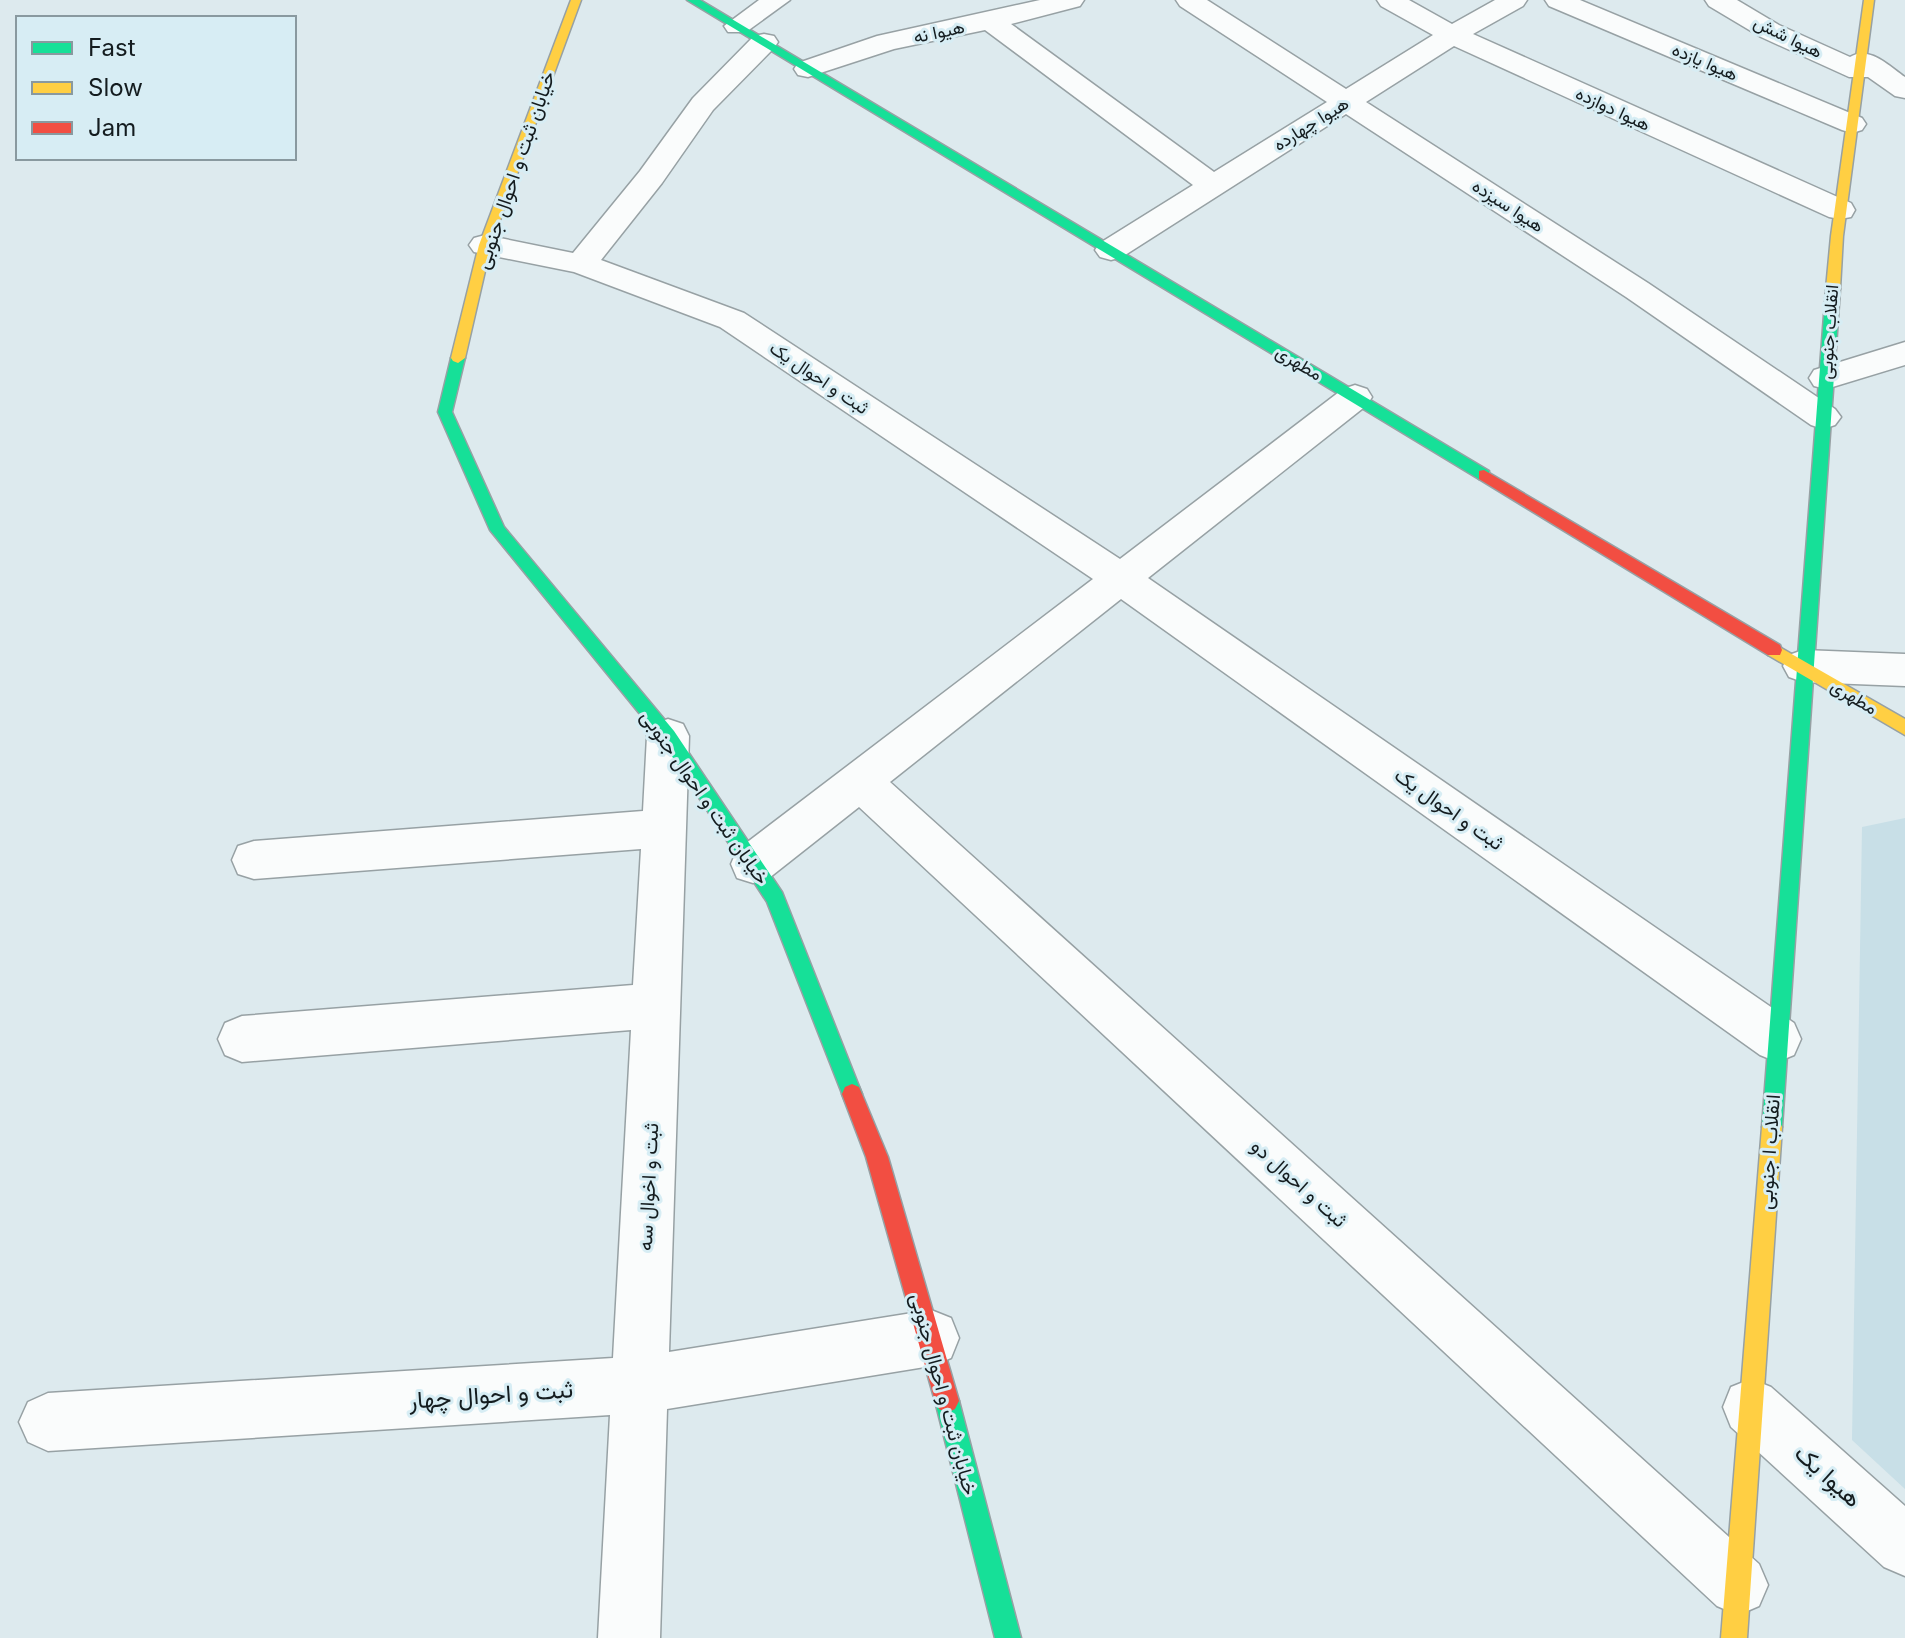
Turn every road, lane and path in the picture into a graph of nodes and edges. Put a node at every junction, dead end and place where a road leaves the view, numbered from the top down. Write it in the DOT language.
graph roads {
  1 [pos="576,0"];
  2 [pos="692,0"];
  3 [pos="777,0"];
  4 [pos="1071,0"];
  5 [pos="1189,0"];
  6 [pos="1390,0"];
  7 [pos="1514,0"];
  8 [pos="1558,0"];
  9 [pos="1718,0"];
  10 [pos="1869,0"];
  11 [pos="990,21"];
  12 [pos="737,26"];
  13 [pos="1452,35"];
  14 [pos="764,42"];
  15 [pos="1860,65"];
  16 [pos="808,69"];
  17 [pos="1905,90"];
  18 [pos="1346,102"];
  19 [pos="1852,124"];
  20 [pos="1213,186"];
  21 [pos="1840,210"];
  22 [pos="485,245"];
  23 [pos="1111,250"];
  24 [pos="581,264"];
  25 [pos="1905,353"];
  26 [pos="1826,378"];
  27 [pos="1355,397"];
  28 [pos="1823,417"];
  29 [pos="1121,579"];
  30 [pos="1803,666"];
  31 [pos="1905,670"];
  32 [pos="1905,728"];
  33 [pos="668,736"];
  34 [pos="860,781"];
  35 [pos="664,828"];
  36 [pos="254,860"];
  37 [pos="753,864"];
  38 [pos="656,1006"];
  39 [pos="242,1039"];
  40 [pos="1777,1039"];
  41 [pos="931,1338"];
  42 [pos="640,1385"];
  43 [pos="1751,1407"];
  44 [pos="48,1422"];
  45 [pos="1905,1546"];
  46 [pos="1738,1585"];
  47 [pos="629,1638"];
  48 [pos="1008,1638"];
  49 [pos="1734,1638"];
  1 -- 22 [label="main road, خیابان ثبت و احوال جنوبی"];
  2 -- 12 [label="main road, مطهری"];
  3 -- 12 [label="street"];
  4 -- 11 [label="street, هیوا نه"];
  5 -- 18 [label="street, هیوا سیزده"];
  6 -- 13 [label="street, هیوا دوازده"];
  7 -- 13 [label="street, هیوا چهارده"];
  8 -- 19 [label="street, هیوا یازده"];
  9 -- 15 [label="street, هیوا شش"];
  10 -- 15 [label="main road, انقلاب جنوبی"];
  11 -- 16 [label="street, هیوا نه"];
  11 -- 20 [label="street"];
  12 -- 14 [label="main road, مطهری"];
  13 -- 18 [label="street, هیوا چهارده"];
  13 -- 21 [label="street, هیوا دوازده"];
  14 -- 16 [label="main road, مطهری"];
  14 -- 24 [label="street"];
  15 -- 17 [label="street, هیوا شش"];
  15 -- 19 [label="main road, انقلاب جنوبی"];
  16 -- 23 [label="main road, مطهری"];
  18 -- 20 [label="street, هیوا چهارده"];
  18 -- 28 [label="street, هیوا سیزده"];
  19 -- 21 [label="main road, انقلاب جنوبی"];
  20 -- 23 [label="street, هیوا چهارده"];
  21 -- 26 [label="main road, انقلاب جنوبی"];
  22 -- 24 [label="street, ثبت و احوال یک"];
  22 -- 33 [label="main road, خیابان ثبت و احوال جنوبی"];
  23 -- 27 [label="main road, مطهری"];
  24 -- 29 [label="street, ثبت و احوال یک"];
  25 -- 26 [label="street"];
  26 -- 28 [label="main road, انقلاب جنوبی"];
  27 -- 29 [label="street"];
  27 -- 30 [label="main road, مطهری"];
  28 -- 30 [label="main road, انقلاب جنوبی"];
  29 -- 34 [label="street"];
  29 -- 40 [label="street, ثبت و احوال یک"];
  30 -- 31 [label="street"];
  30 -- 32 [label="main road, مطهری"];
  30 -- 40 [label="main road, انقلاب ا جنوبی"];
  33 -- 35 [label="street, ثبت و اخوال سه"];
  33 -- 37 [label="main road, خیابان ثبت و احوال جنوبی"];
  34 -- 37 [label="street"];
  34 -- 46 [label="street, ثبت و احوال دو"];
  35 -- 36 [label="street"];
  35 -- 38 [label="street, ثبت و اخوال سه"];
  37 -- 41 [label="main road, خیابان ثبت و احوال جنوبی"];
  38 -- 39 [label="street"];
  38 -- 42 [label="street, ثبت و اخوال سه"];
  40 -- 43 [label="main road, انقلاب ا جنوبی"];
  41 -- 42 [label="street, ثبت و احوال چهار"];
  41 -- 48 [label="main road, خیابان ثبت و احوال جنوبی"];
  42 -- 44 [label="street, ثبت و احوال چهار"];
  42 -- 47 [label="street, ثبت و اخوال سه"];
  43 -- 45 [label="street, هیوا یک"];
  43 -- 46 [label="main road, انقلاب ا جنوبی"];
  46 -- 49 [label="main road, انقلاب ا جنوبی"];
}
